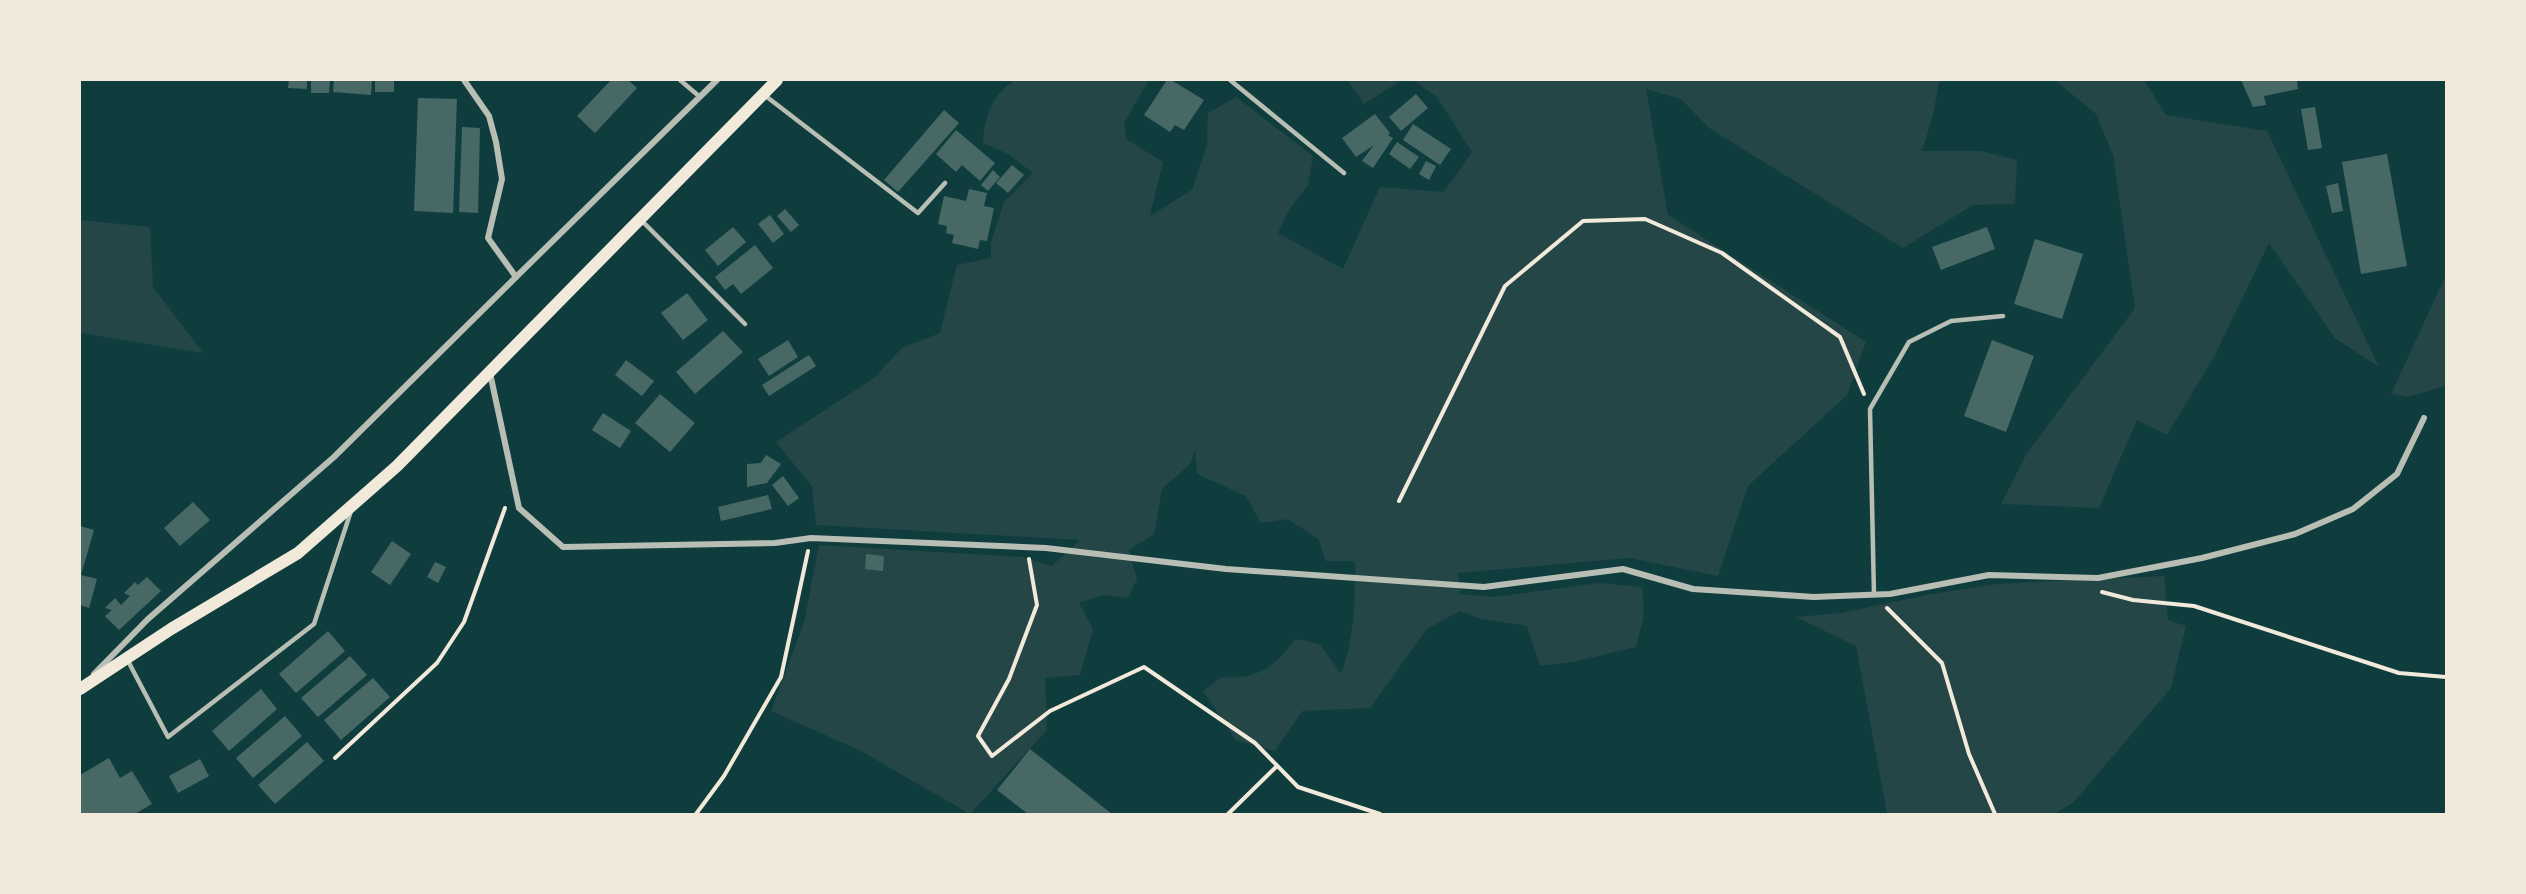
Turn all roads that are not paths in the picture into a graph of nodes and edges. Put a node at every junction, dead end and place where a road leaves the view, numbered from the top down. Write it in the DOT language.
graph roads {
  1 [pos="464,80"];
  2 [pos="680,80"];
  3 [pos="717,80"];
  4 [pos="777,80"];
  5 [pos="1230,80"];
  6 [pos="763,94"];
  7 [pos="700,97"];
  8 [pos="1344,173"];
  9 [pos="945,183"];
  10 [pos="640,219"];
  11 [pos="516,278"];
  12 [pos="2003,316"];
  13 [pos="745,324"];
  14 [pos="490,372"];
  15 [pos="2424,418"];
  16 [pos="354,504"];
  17 [pos="1874,595"];
  18 [pos="127,658"];
  19 [pos="80,689"];
  1 -- 11 [label="street"];
  2 -- 7 [label="lane"];
  3 -- 7 [label="street"];
  4 -- 6 [label="main road"];
  5 -- 8 [label="lane"];
  6 -- 9 [label="lane"];
  6 -- 10 [label="main road"];
  7 -- 11 [label="street"];
  10 -- 13 [label="lane"];
  10 -- 14 [label="main road"];
  11 -- 19 [label="street"];
  12 -- 17 [label="lane"];
  14 -- 16 [label="main road"];
  14 -- 17 [label="street"];
  15 -- 17 [label="street"];
  16 -- 18 [label="main road"];
  16 -- 18 [label="lane"];
  18 -- 19 [label="main road"];
}
